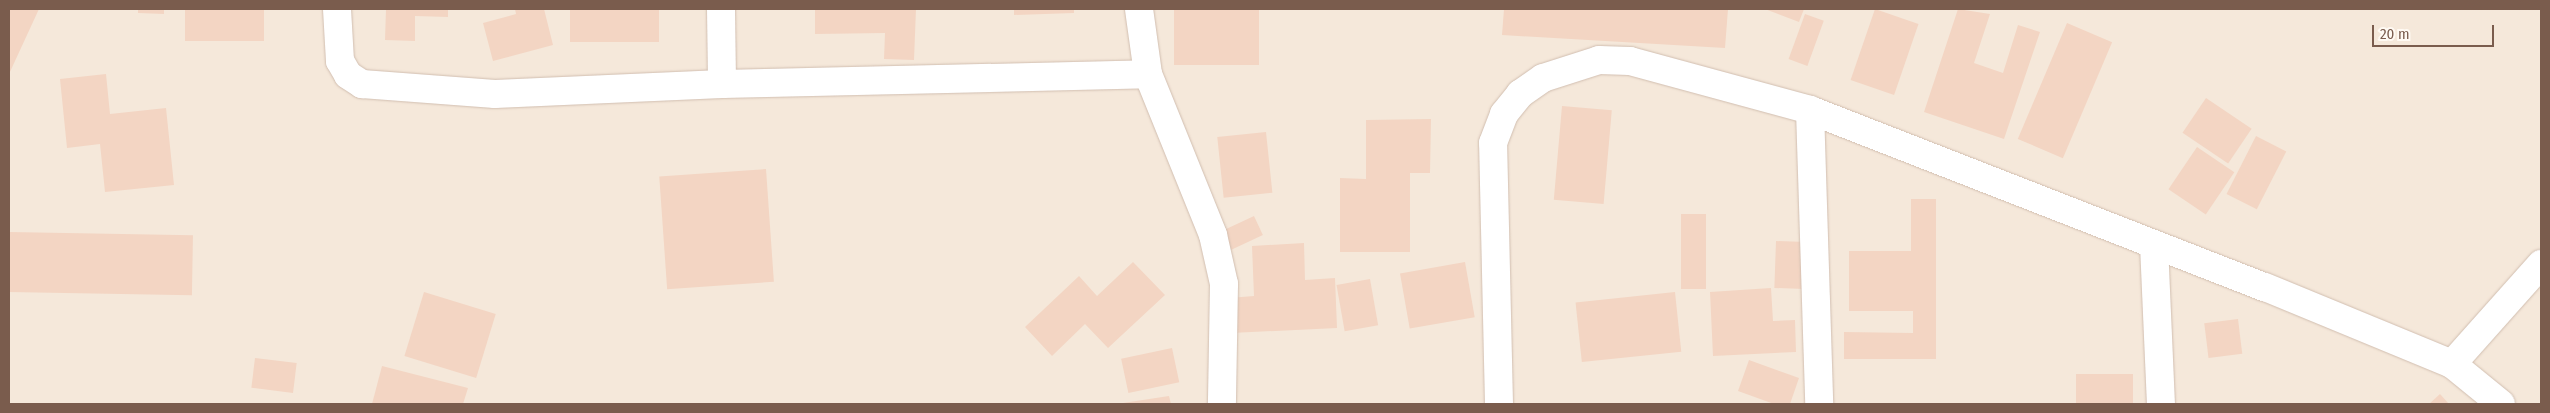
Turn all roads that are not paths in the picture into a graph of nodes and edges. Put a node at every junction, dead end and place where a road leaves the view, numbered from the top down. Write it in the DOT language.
graph roads {
  1 [pos="337,9"];
  2 [pos="721,9"];
  3 [pos="1139,9"];
  4 [pos="1148,74"];
  5 [pos="722,84"];
  6 [pos="1810,110"];
  7 [pos="2154,244"];
  8 [pos="2541,264"];
  9 [pos="2452,364"];
  10 [pos="1222,404"];
  11 [pos="1499,404"];
  12 [pos="1820,404"];
  13 [pos="2161,404"];
  14 [pos="2501,404"];
  1 -- 5 [label="street"];
  2 -- 5 [label="street"];
  3 -- 4 [label="street"];
  4 -- 5 [label="street"];
  4 -- 10 [label="street"];
  6 -- 7 [label="street"];
  6 -- 11 [label="street"];
  6 -- 12 [label="street"];
  7 -- 9 [label="street"];
  7 -- 13 [label="street"];
  8 -- 9 [label="street"];
  9 -- 14 [label="street"];
}
